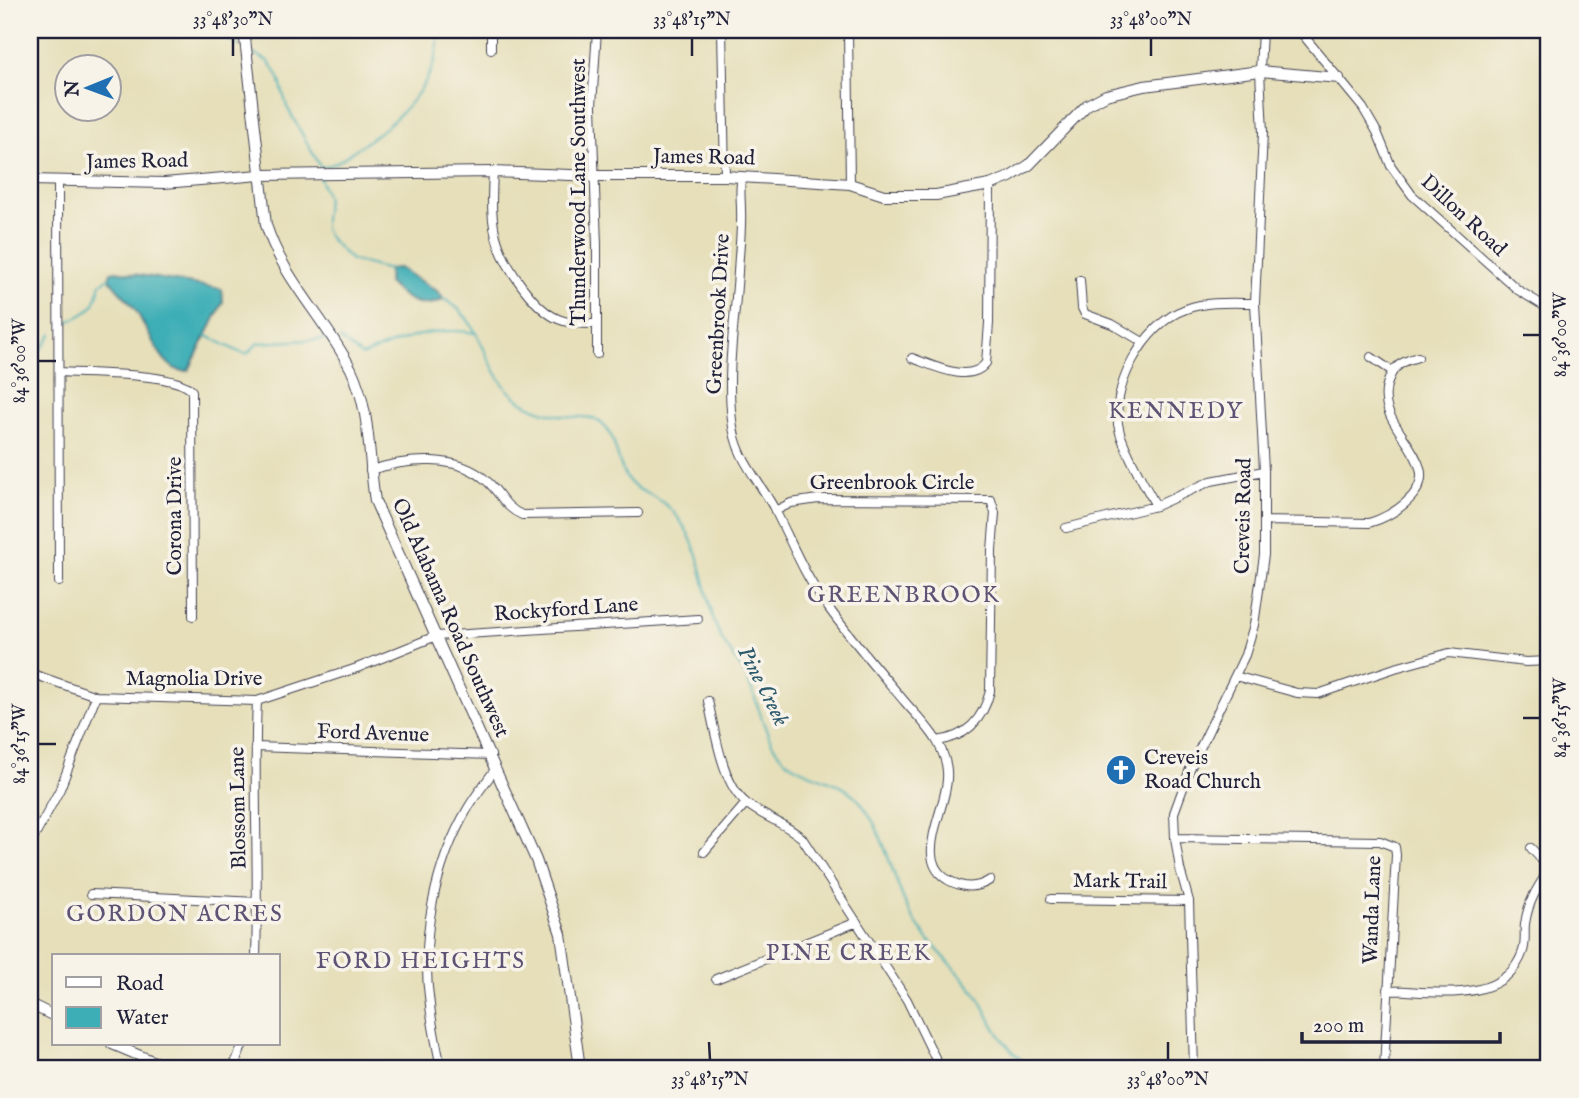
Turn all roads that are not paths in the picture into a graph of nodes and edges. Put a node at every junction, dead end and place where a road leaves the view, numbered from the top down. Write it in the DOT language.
graph roads {
  1 [pos="244,30"];
  2 [pos="491,30"];
  3 [pos="597,30"];
  4 [pos="722,30"];
  5 [pos="848,30"];
  6 [pos="1262,30"];
  7 [pos="1299,30"];
  8 [pos="491,50"];
  9 [pos="1260,71"];
  10 [pos="1339,78"];
  11 [pos="494,172"];
  12 [pos="260,175"];
  13 [pos="596,176"];
  14 [pos="725,176"];
  15 [pos="742,177"];
  16 [pos="30,180"];
  17 [pos="58,182"];
  18 [pos="850,184"];
  19 [pos="990,185"];
  20 [pos="1080,280"];
  21 [pos="1255,303"];
  22 [pos="1549,309"];
  23 [pos="597,324"];
  24 [pos="1143,342"];
  25 [pos="597,354"];
  26 [pos="1371,357"];
  27 [pos="1418,357"];
  28 [pos="912,358"];
  29 [pos="1392,371"];
  30 [pos="60,372"];
  31 [pos="370,470"];
  32 [pos="1264,471"];
  33 [pos="1156,506"];
  34 [pos="775,511"];
  35 [pos="638,513"];
  36 [pos="1264,522"];
  37 [pos="1066,528"];
  38 [pos="60,582"];
  39 [pos="193,616"];
  40 [pos="698,619"];
  41 [pos="436,636"];
  42 [pos="1549,660"];
  43 [pos="30,673"];
  44 [pos="1236,676"];
  45 [pos="96,696"];
  46 [pos="257,701"];
  47 [pos="708,701"];
  48 [pos="937,741"];
  49 [pos="255,747"];
  50 [pos="491,755"];
  51 [pos="496,768"];
  52 [pos="746,803"];
  53 [pos="1175,838"];
  54 [pos="30,845"];
  55 [pos="1531,848"];
  56 [pos="704,852"];
  57 [pos="1549,869"];
  58 [pos="990,880"];
  59 [pos="91,894"];
  60 [pos="1051,899"];
  61 [pos="1189,901"];
  62 [pos="258,902"];
  63 [pos="857,922"];
  64 [pos="256,954"];
  65 [pos="716,979"];
  66 [pos="1388,990"];
  67 [pos="30,1004"];
  68 [pos="52,1015"];
  69 [pos="117,1046"];
  70 [pos="242,1046"];
  71 [pos="169,1068"];
  72 [pos="233,1068"];
  73 [pos="440,1068"];
  74 [pos="580,1068"];
  75 [pos="940,1068"];
  76 [pos="1194,1068"];
  77 [pos="1384,1068"];
  1 -- 12 [label="street, Old Alabama Road Southwest"];
  2 -- 8 [label="street"];
  3 -- 13 [label="street, Thunderwood Lane Southwest"];
  4 -- 14 [label="street"];
  5 -- 18 [label="street"];
  6 -- 9 [label="street, Creveis Road"];
  7 -- 10 [label="street, Dillon Road"];
  9 -- 10 [label="street, James Road"];
  9 -- 19 [label="street, James Road"];
  9 -- 21 [label="street, Creveis Road"];
  10 -- 22 [label="street, Dillon Road"];
  11 -- 12 [label="street, James Road"];
  11 -- 13 [label="street, James Road"];
  11 -- 23 [label="street"];
  12 -- 17 [label="street, James Road"];
  12 -- 31 [label="street, Old Alabama Road Southwest"];
  13 -- 14 [label="street, James Road"];
  13 -- 23 [label="street, Thunderwood Lane Southwest"];
  14 -- 15 [label="street, James Road"];
  15 -- 18 [label="street, James Road"];
  15 -- 34 [label="street, Greenbrook Drive"];
  16 -- 17 [label="street, James Road"];
  17 -- 30 [label="street"];
  18 -- 19 [label="street, James Road"];
  19 -- 28 [label="street"];
  20 -- 24 [label="street"];
  21 -- 24 [label="street"];
  21 -- 32 [label="street, Creveis Road"];
  23 -- 25 [label="street, Thunderwood Lane Southwest"];
  24 -- 33 [label="street"];
  26 -- 29 [label="street"];
  27 -- 29 [label="street"];
  29 -- 36 [label="street"];
  30 -- 38 [label="street"];
  30 -- 39 [label="street, Corona Drive"];
  31 -- 35 [label="street"];
  31 -- 41 [label="street, Old Alabama Road Southwest"];
  32 -- 33 [label="street"];
  32 -- 36 [label="street, Creveis Road"];
  33 -- 37 [label="street"];
  34 -- 48 [label="street, Greenbrook Drive"];
  34 -- 48 [label="street, Greenbrook Circle"];
  36 -- 44 [label="street, Creveis Road"];
  40 -- 41 [label="street, Rockyford Lane"];
  41 -- 46 [label="street, Magnolia Drive"];
  41 -- 50 [label="street, Old Alabama Road Southwest"];
  42 -- 44 [label="street"];
  43 -- 45 [label="street, Magnolia Drive"];
  44 -- 53 [label="street, Creveis Road"];
  45 -- 46 [label="street, Magnolia Drive"];
  45 -- 54 [label="street"];
  46 -- 49 [label="street, Blossom Lane"];
  47 -- 52 [label="street"];
  48 -- 58 [label="street, Greenbrook Drive"];
  49 -- 50 [label="street, Ford Avenue"];
  49 -- 62 [label="street, Blossom Lane"];
  50 -- 51 [label="street, Old Alabama Road Southwest"];
  51 -- 73 [label="street"];
  51 -- 74 [label="street, Old Alabama Road Southwest"];
  52 -- 56 [label="street"];
  52 -- 63 [label="street"];
  53 -- 61 [label="street, Creveis Road"];
  53 -- 66 [label="street, Wanda Lane"];
  55 -- 57 [label="street"];
  57 -- 66 [label="street"];
  59 -- 62 [label="street"];
  60 -- 61 [label="street, Mark Trail"];
  61 -- 76 [label="street, Creveis Road"];
  62 -- 64 [label="street, Blossom Lane"];
  63 -- 65 [label="street"];
  63 -- 75 [label="street"];
  66 -- 77 [label="street, Wanda Lane"];
  67 -- 68 [label="street"];
  69 -- 71 [label="street"];
  70 -- 72 [label="street"];
}
